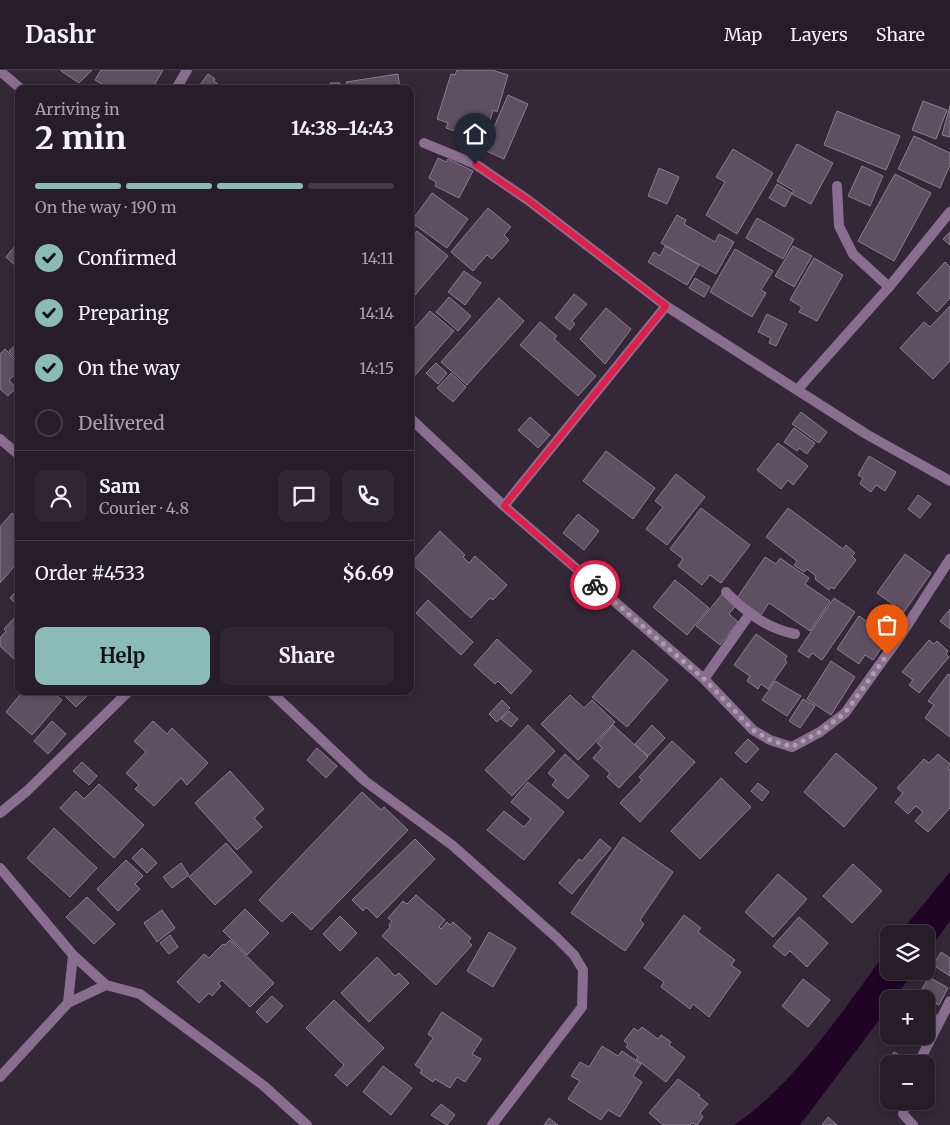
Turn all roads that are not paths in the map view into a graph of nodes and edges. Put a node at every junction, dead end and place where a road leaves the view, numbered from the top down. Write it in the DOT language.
graph roads {
  1 [pos="186,70"];
  2 [pos="0,71"];
  3 [pos="16,85"];
  4 [pos="178,85"];
  5 [pos="424,143"];
  6 [pos="837,186"];
  7 [pos="950,212"];
  8 [pos="889,286"];
  9 [pos="666,306"];
  10 [pos="798,389"];
  11 [pos="414,422"];
  12 [pos="0,439"];
  13 [pos="15,452"];
  14 [pos="950,481"];
  15 [pos="504,506"];
  16 [pos="950,558"];
  17 [pos="726,592"];
  18 [pos="749,615"];
  19 [pos="795,634"];
  20 [pos="704,679"];
  21 [pos="125,695"];
  22 [pos="274,695"];
  23 [pos="0,812"];
  24 [pos="0,868"];
  25 [pos="73,955"];
  26 [pos="106,985"];
  27 [pos="950,1001"];
  28 [pos="68,1003"];
  29 [pos="923,1055"];
  30 [pos="0,1077"];
  31 [pos="904,1110"];
  32 [pos="308,1125"];
  33 [pos="492,1125"];
  34 [pos="913,1125"];
  1 -- 4 [label="street"];
  2 -- 3 [label="street"];
  5 -- 9 [label="street"];
  6 -- 8 [label="street"];
  7 -- 8 [label="street"];
  8 -- 10 [label="street"];
  9 -- 10 [label="street"];
  9 -- 15 [label="street"];
  10 -- 14 [label="street"];
  11 -- 15 [label="street"];
  12 -- 13 [label="street"];
  15 -- 20 [label="street"];
  16 -- 20 [label="street"];
  17 -- 18 [label="street"];
  18 -- 19 [label="street"];
  18 -- 20 [label="street"];
  21 -- 23 [label="street"];
  22 -- 33 [label="street"];
  24 -- 25 [label="street"];
  25 -- 26 [label="street"];
  25 -- 28 [label="street"];
  26 -- 28 [label="street"];
  26 -- 32 [label="street"];
  27 -- 29 [label="street"];
  28 -- 30 [label="street"];
  31 -- 34 [label="street"];
}
